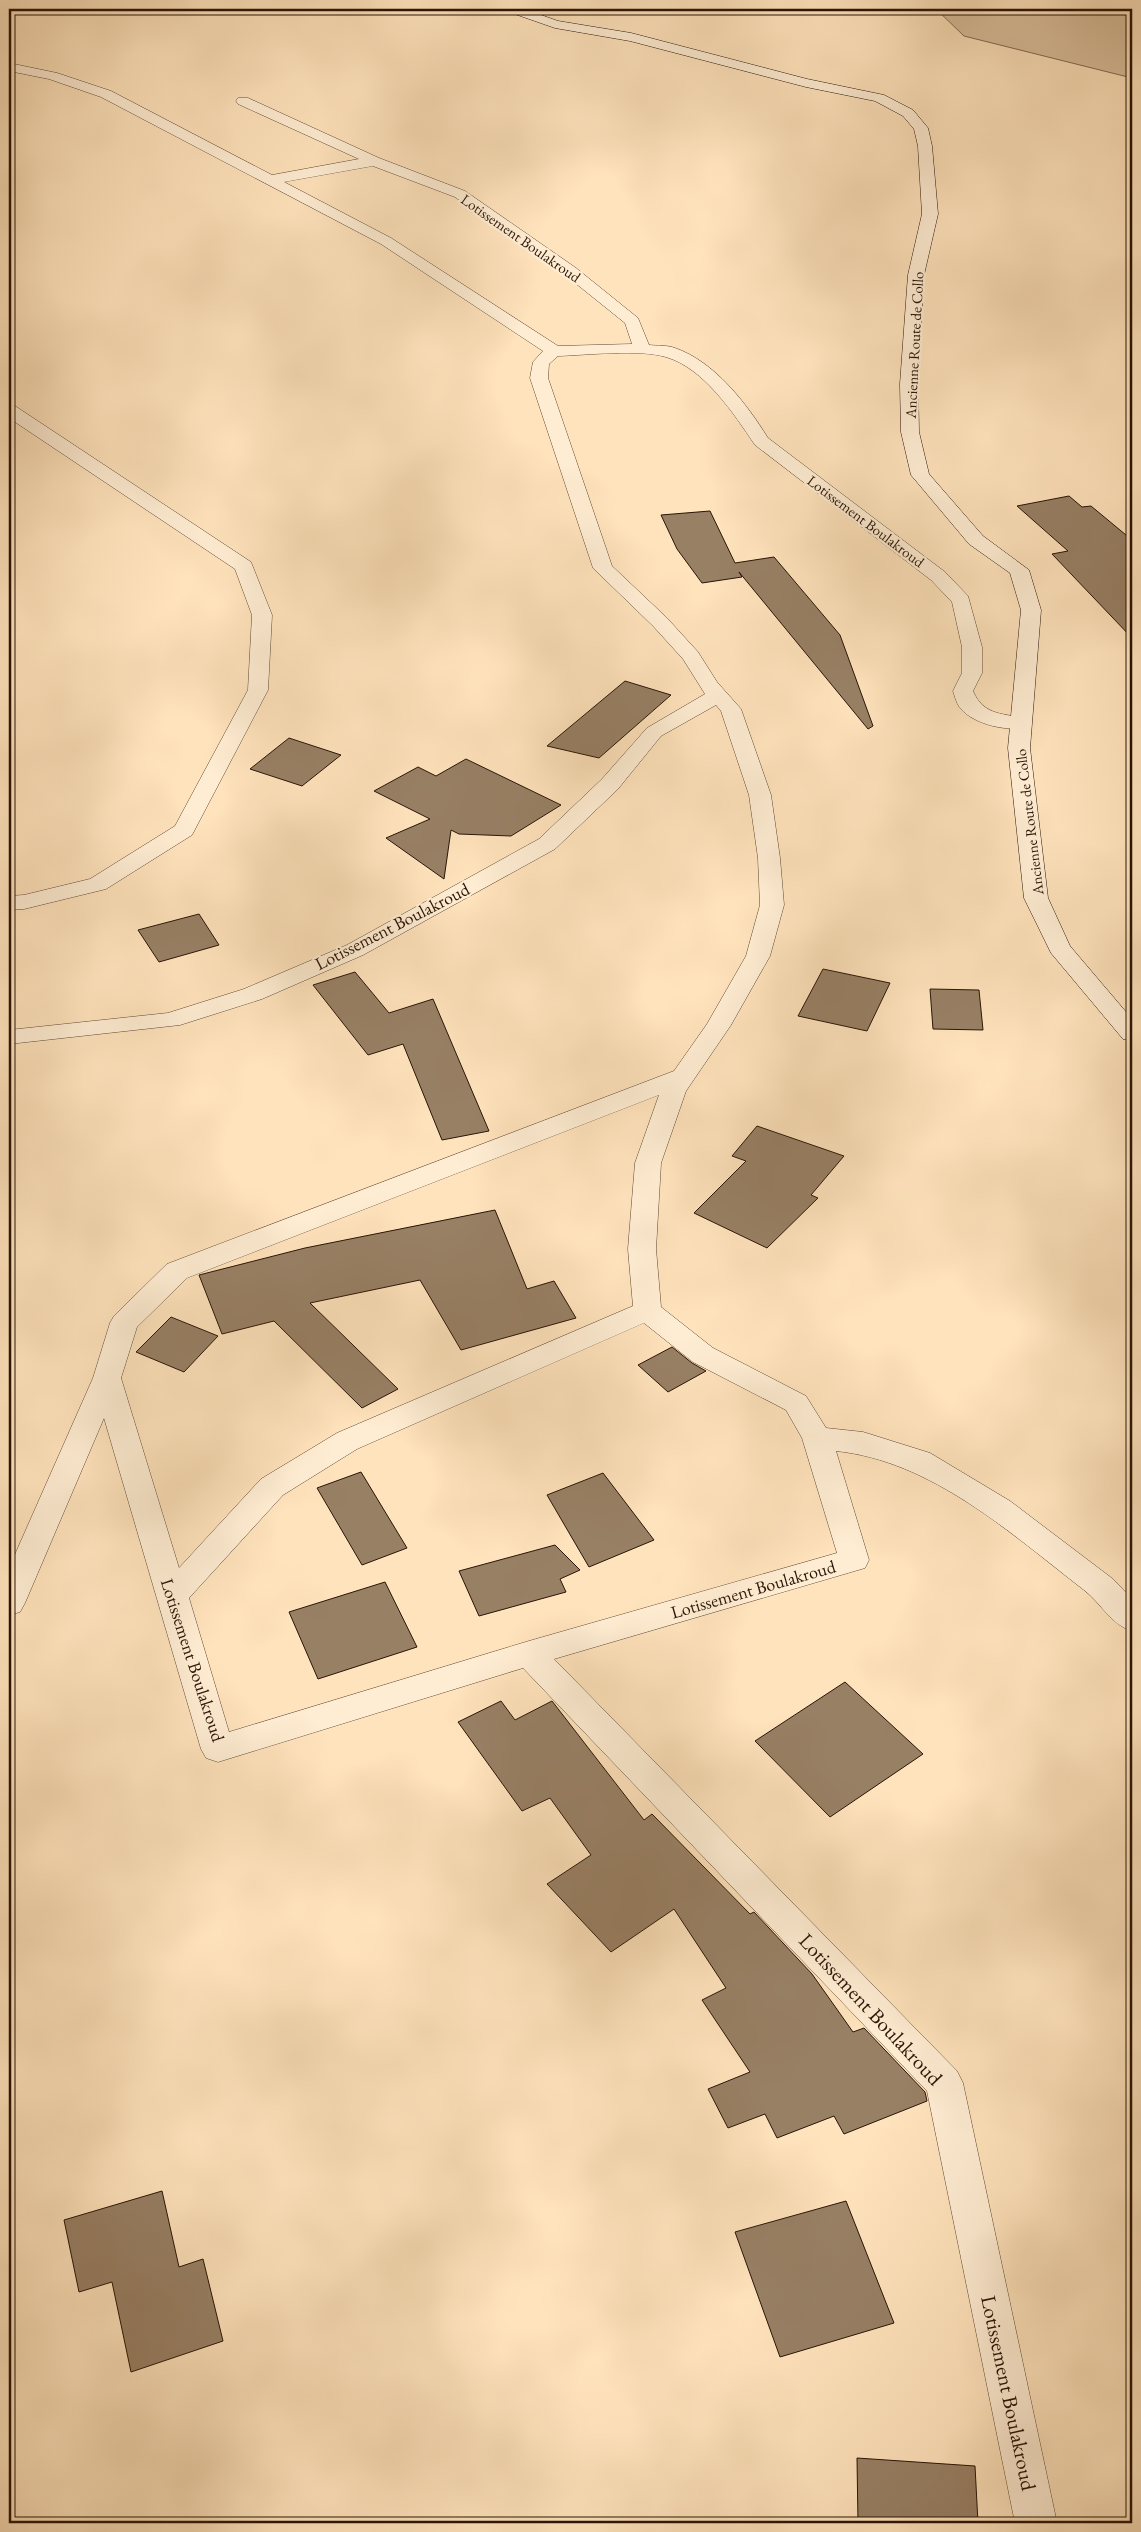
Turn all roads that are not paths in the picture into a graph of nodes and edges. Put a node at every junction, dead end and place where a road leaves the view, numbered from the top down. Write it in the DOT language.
graph roads {
  1 [pos="513,9"];
  2 [pos="9,67"];
  3 [pos="243,101"];
  4 [pos="374,161"];
  5 [pos="270,180"];
  6 [pos="642,349"];
  7 [pos="554,351"];
  8 [pos="9,410"];
  9 [pos="718,695"];
  10 [pos="1021,723"];
  11 [pos="9,903"];
  12 [pos="1132,1034"];
  13 [pos="9,1037"];
  14 [pos="684,1076"];
  15 [pos="647,1311"];
  16 [pos="107,1378"];
  17 [pos="817,1438"];
  18 [pos="172,1596"];
  19 [pos="9,1603"];
  20 [pos="1132,1619"];
  21 [pos="529,1654"];
  22 [pos="1036,2523"];
  1 -- 10 [label="street, Ancienne Route de Collo"];
  2 -- 5 [label="street"];
  3 -- 4 [label="street, Lotissement Boulakroud"];
  4 -- 5 [label="street"];
  4 -- 6 [label="street, Lotissement Boulakroud"];
  5 -- 7 [label="street"];
  6 -- 7 [label="street, Lotissement Boulakroud"];
  6 -- 10 [label="street, Lotissement Boulakroud"];
  7 -- 9 [label="street"];
  8 -- 11 [label="street"];
  9 -- 13 [label="street, Lotissement Boulakroud"];
  9 -- 14 [label="street"];
  10 -- 12 [label="street, Ancienne Route de Collo"];
  14 -- 15 [label="street"];
  14 -- 16 [label="street"];
  15 -- 17 [label="street, Lotissement Boulakroud"];
  15 -- 18 [label="street"];
  16 -- 18 [label="street, Lotissement Boulakroud"];
  16 -- 19 [label="street"];
  17 -- 20 [label="street"];
  17 -- 21 [label="street, Lotissement Boulakroud"];
  18 -- 21 [label="street, Lotissement Boulakroud"];
  21 -- 22 [label="street, Lotissement Boulakroud"];
}
